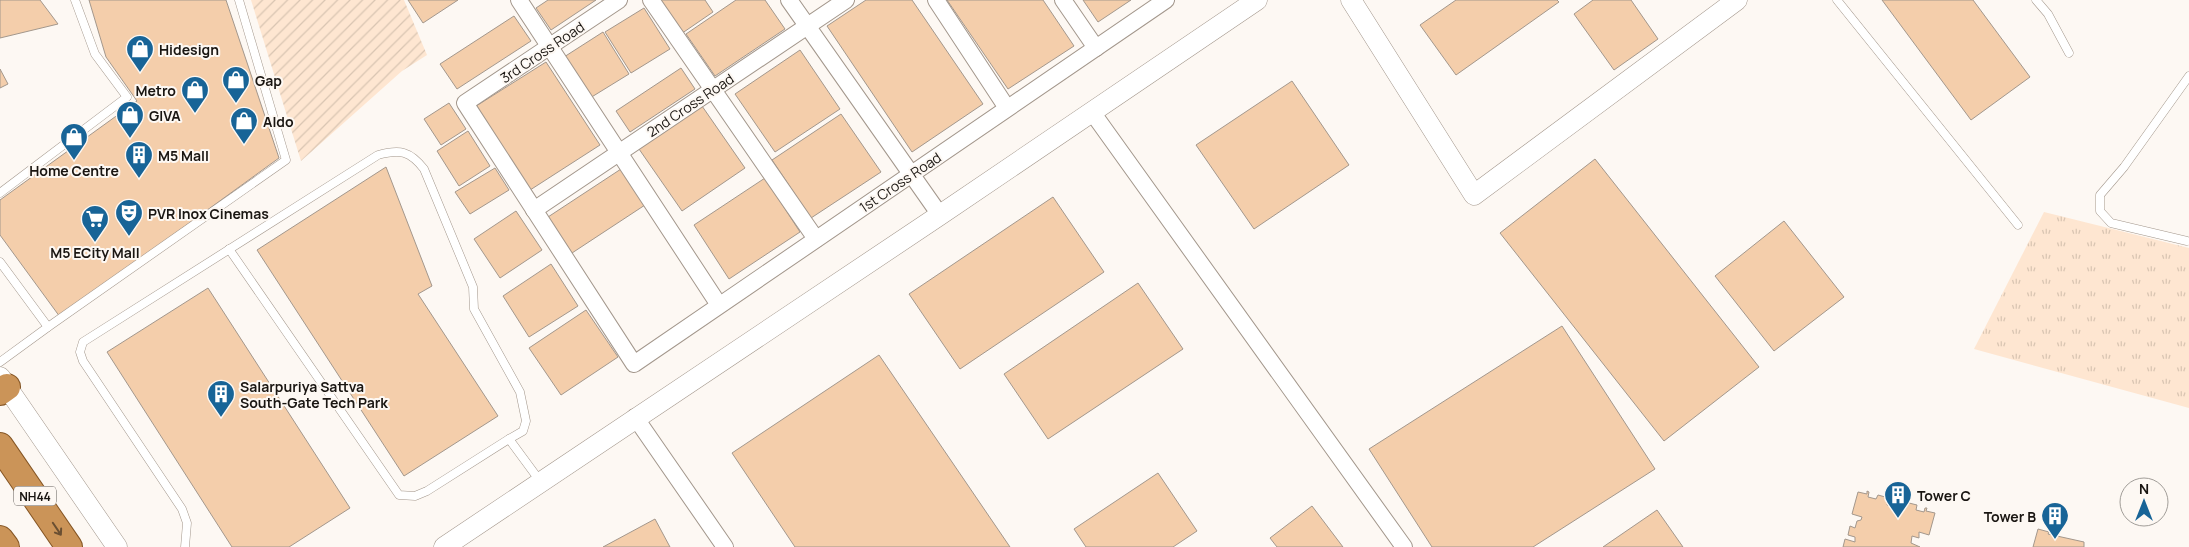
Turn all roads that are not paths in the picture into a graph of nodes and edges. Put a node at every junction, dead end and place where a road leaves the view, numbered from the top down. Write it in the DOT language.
graph roads {
  1 [pos="75,0"];
  2 [pos="239,0"];
  3 [pos="519,0"];
  4 [pos="619,0"];
  5 [pos="651,0"];
  6 [pos="789,0"];
  7 [pos="846,0"];
  8 [pos="936,0"];
  9 [pos="1063,0"];
  10 [pos="1166,0"];
  11 [pos="1257,0"];
  12 [pos="1351,0"];
  13 [pos="1737,0"];
  14 [pos="1837,0"];
  15 [pos="2036,0"];
  16 [pos="807,26"];
  17 [pos="549,47"];
  18 [pos="1096,48"];
  19 [pos="2069,54"];
  20 [pos="2189,76"];
  21 [pos="713,89"];
  22 [pos="1007,108"];
  23 [pos="1092,112"];
  24 [pos="619,152"];
  25 [pos="911,174"];
  26 [pos="0,192"];
  27 [pos="534,210"];
  28 [pos="940,215"];
  29 [pos="2018,225"];
  30 [pos="816,239"];
  31 [pos="2188,240"];
  32 [pos="229,249"];
  33 [pos="0,262"];
  34 [pos="719,305"];
  35 [pos="48,327"];
  36 [pos="0,362"];
  37 [pos="2,385"];
  38 [pos="636,417"];
  39 [pos="509,439"];
  40 [pos="0,446"];
  41 [pos="540,482"];
  42 [pos="0,539"];
  43 [pos="6,547"];
  44 [pos="70,547"];
  45 [pos="118,547"];
  46 [pos="185,547"];
  47 [pos="444,547"];
  48 [pos="725,547"];
  49 [pos="1404,547"];
  1 -- 26 [label="lane"];
  2 -- 35 [label="lane"];
  3 -- 17 [label="street"];
  4 -- 17 [label="street, 3rd Cross Road"];
  5 -- 21 [label="street"];
  6 -- 16 [label="street"];
  7 -- 16 [label="street, 2nd Cross Road"];
  8 -- 22 [label="street"];
  9 -- 18 [label="street"];
  10 -- 18 [label="street, 1st Cross Road"];
  11 -- 23 [label="street"];
  12 -- 13 [label="street"];
  14 -- 29 [label="lane"];
  15 -- 19 [label="lane"];
  16 -- 21 [label="street, 2nd Cross Road"];
  16 -- 25 [label="street"];
  17 -- 24 [label="street"];
  17 -- 27 [label="street, 3rd Cross Road"];
  18 -- 22 [label="street, 1st Cross Road"];
  20 -- 31 [label="lane"];
  21 -- 24 [label="street, 2nd Cross Road"];
  21 -- 30 [label="street"];
  22 -- 25 [label="street, 1st Cross Road"];
  23 -- 28 [label="street"];
  23 -- 49 [label="street"];
  24 -- 27 [label="street, 2nd Cross Road"];
  24 -- 34 [label="street"];
  25 -- 28 [label="street"];
  25 -- 30 [label="street, 1st Cross Road"];
  27 -- 34 [label="street, 1st Cross Road"];
  28 -- 38 [label="street"];
  30 -- 34 [label="street, 1st Cross Road"];
  32 -- 39 [label="lane"];
  32 -- 39 [label="lane"];
  32 -- 46 [label="lane"];
  33 -- 35 [label="lane"];
  35 -- 36 [label="lane"];
  37 -- 45 [label="street"];
  38 -- 41 [label="street"];
  38 -- 48 [label="street"];
  39 -- 41 [label="lane"];
  40 -- 44 [label="highway, NH44, one-way"];
  41 -- 47 [label="street"];
  42 -- 43 [label="highway"];
}
